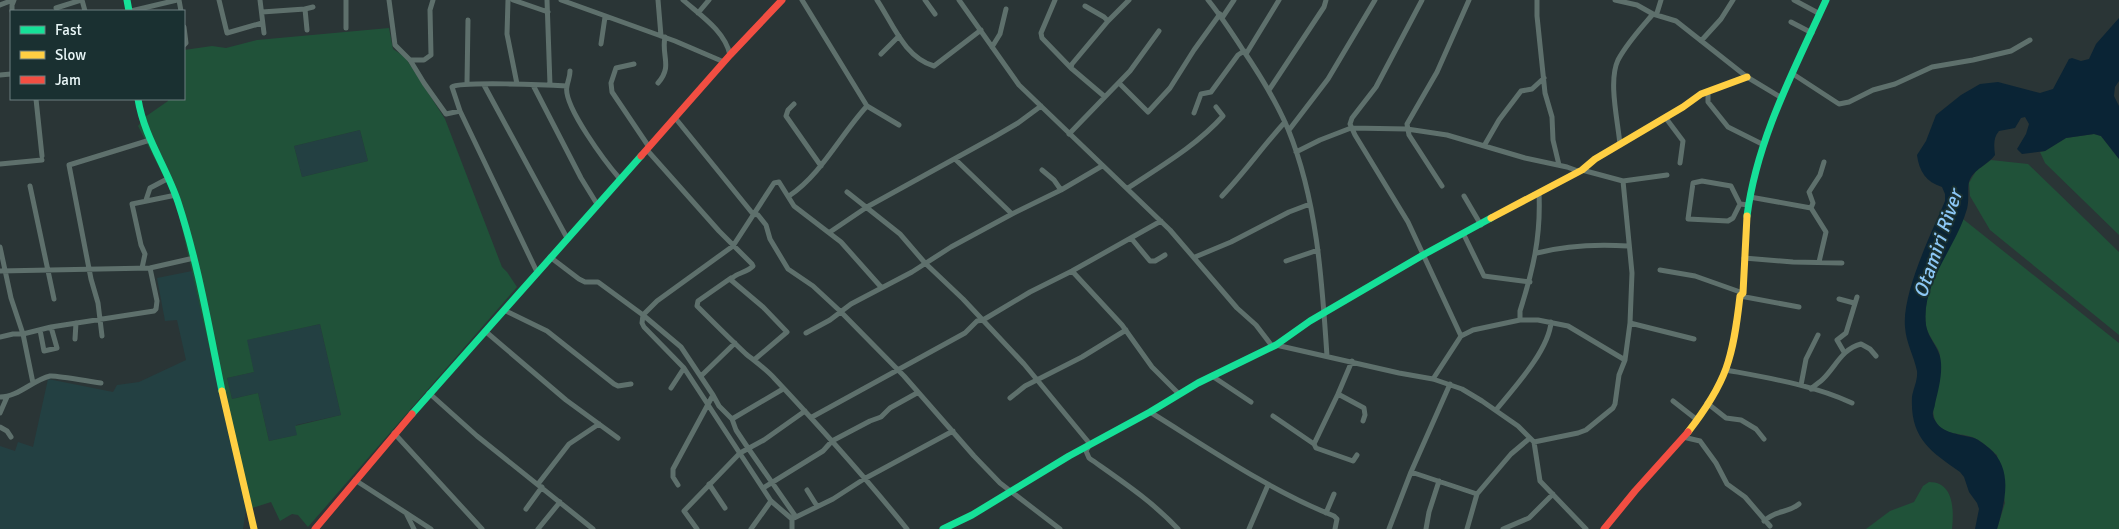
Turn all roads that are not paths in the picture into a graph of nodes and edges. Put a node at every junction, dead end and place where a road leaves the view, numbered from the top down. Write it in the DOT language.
graph roads {
  1 [pos="14,0"];
  2 [pos="81,0"];
  3 [pos="178,0"];
  4 [pos="219,0"];
  5 [pos="260,0"];
  6 [pos="346,0"];
  7 [pos="389,0"];
  8 [pos="433,0"];
  9 [pos="508,0"];
  10 [pos="513,0"];
  11 [pos="548,0"];
  12 [pos="561,0"];
  13 [pos="658,0"];
  14 [pos="683,0"];
  15 [pos="709,0"];
  16 [pos="782,0"];
  17 [pos="802,0"];
  18 [pos="877,0"];
  19 [pos="925,0"];
  20 [pos="959,0"];
  21 [pos="1055,0"];
  22 [pos="1129,0"];
  23 [pos="1208,0"];
  24 [pos="1234,0"];
  25 [pos="1279,0"];
  26 [pos="1326,0"];
  27 [pos="1375,0"];
  28 [pos="1422,0"];
  29 [pos="1469,0"];
  30 [pos="1537,0"];
  31 [pos="1615,0"];
  32 [pos="1661,0"];
  33 [pos="1733,0"];
  34 [pos="1794,0"];
  35 [pos="1826,0"];
  36 [pos="0,5"];
  37 [pos="1085,6"];
  38 [pos="313,7"];
  39 [pos="56,8"];
  40 [pos="304,9"];
  41 [pos="1006,9"];
  42 [pos="134,10"];
  43 [pos="262,12"];
  44 [pos="548,12"];
  45 [pos="698,13"];
  46 [pos="935,14"];
  47 [pos="1655,14"];
  48 [pos="1820,14"];
  49 [pos="1221,16"];
  50 [pos="605,17"];
  51 [pos="468,20"];
  52 [pos="1108,22"];
  53 [pos="1791,22"];
  54 [pos="262,23"];
  55 [pos="346,28"];
  56 [pos="307,30"];
  57 [pos="980,30"];
  58 [pos="1159,31"];
  59 [pos="1812,33"];
  60 [pos="264,34"];
  61 [pos="899,36"];
  62 [pos="663,37"];
  63 [pos="2030,40"];
  64 [pos="1701,41"];
  65 [pos="600,44"];
  66 [pos="992,47"];
  67 [pos="1245,53"];
  68 [pos="881,54"];
  69 [pos="730,55"];
  70 [pos="410,60"];
  71 [pos="724,62"];
  72 [pos="634,64"];
  73 [pos="1070,66"];
  74 [pos="570,71"];
  75 [pos="1793,74"];
  76 [pos="1747,76"];
  77 [pos="1544,78"];
  78 [pos="467,83"];
  79 [pos="1119,83"];
  80 [pos="517,84"];
  81 [pos="658,84"];
  82 [pos="484,85"];
  83 [pos="533,85"];
  84 [pos="550,85"];
  85 [pos="567,86"];
  86 [pos="1268,90"];
  87 [pos="1708,92"];
  88 [pos="1104,96"];
  89 [pos="1782,98"];
  90 [pos="36,100"];
  91 [pos="138,100"];
  92 [pos="794,104"];
  93 [pos="867,106"];
  94 [pos="1041,106"];
  95 [pos="1216,107"];
  96 [pos="460,112"];
  97 [pos="1194,113"];
  98 [pos="1665,118"];
  99 [pos="676,119"];
  100 [pos="1285,122"];
  101 [pos="899,125"];
  102 [pos="1351,128"];
  103 [pos="1407,129"];
  104 [pos="1289,130"];
  105 [pos="1069,134"];
  106 [pos="150,140"];
  107 [pos="1620,145"];
  108 [pos="1764,145"];
  109 [pos="1484,146"];
  110 [pos="648,148"];
  111 [pos="1296,152"];
  112 [pos="955,159"];
  113 [pos="1824,162"];
  114 [pos="1680,163"];
  115 [pos="0,164"];
  116 [pos="1559,165"];
  117 [pos="821,166"];
  118 [pos="1102,166"];
  119 [pos="1042,170"];
  120 [pos="1580,171"];
  121 [pos="1667,175"];
  122 [pos="168,178"];
  123 [pos="620,179"];
  124 [pos="1623,181"];
  125 [pos="30,186"];
  126 [pos="1442,186"];
  127 [pos="1128,188"];
  128 [pos="1061,190"];
  129 [pos="847,192"];
  130 [pos="1539,193"];
  131 [pos="176,195"];
  132 [pos="789,196"];
  133 [pos="1222,196"];
  134 [pos="1464,196"];
  135 [pos="146,200"];
  136 [pos="1749,201"];
  137 [pos="597,204"];
  138 [pos="1310,204"];
  139 [pos="1740,204"];
  140 [pos="867,207"];
  141 [pos="1811,208"];
  142 [pos="753,214"];
  143 [pos="1012,214"];
  144 [pos="1161,221"];
  145 [pos="1482,225"];
  146 [pos="830,232"];
  147 [pos="1463,233"];
  148 [pos="567,238"];
  149 [pos="1131,238"];
  150 [pos="733,246"];
  151 [pos="1628,246"];
  152 [pos="0,247"];
  153 [pos="1318,250"];
  154 [pos="1537,253"];
  155 [pos="1165,255"];
  156 [pos="1423,255"];
  157 [pos="550,257"];
  158 [pos="1195,257"];
  159 [pos="194,258"];
  160 [pos="1744,258"];
  161 [pos="1286,261"];
  162 [pos="1819,262"];
  163 [pos="926,263"];
  164 [pos="1842,263"];
  165 [pos="142,268"];
  166 [pos="150,268"];
  167 [pos="49,269"];
  168 [pos="90,269"];
  169 [pos="1660,270"];
  170 [pos="3,271"];
  171 [pos="1072,271"];
  172 [pos="537,272"];
  173 [pos="731,278"];
  174 [pos="1530,282"];
  175 [pos="881,288"];
  176 [pos="1741,295"];
  177 [pos="54,299"];
  178 [pos="1839,299"];
  179 [pos="1799,307"];
  180 [pos="504,310"];
  181 [pos="840,311"];
  182 [pos="1326,312"];
  183 [pos="643,315"];
  184 [pos="100,320"];
  185 [pos="983,320"];
  186 [pos="1520,320"];
  187 [pos="1550,322"];
  188 [pos="76,323"];
  189 [pos="1630,323"];
  190 [pos="51,327"];
  191 [pos="40,330"];
  192 [pos="1126,330"];
  193 [pos="485,331"];
  194 [pos="806,333"];
  195 [pos="23,334"];
  196 [pos="1818,335"];
  197 [pos="102,336"];
  198 [pos="1461,336"];
  199 [pos="0,337"];
  200 [pos="1694,339"];
  201 [pos="75,340"];
  202 [pos="735,343"];
  203 [pos="1274,345"];
  204 [pos="1844,352"];
  205 [pos="1327,356"];
  206 [pos="1876,356"];
  207 [pos="754,360"];
  208 [pos="1625,360"];
  209 [pos="1352,361"];
  210 [pos="684,368"];
  211 [pos="897,369"];
  212 [pos="1726,370"];
  213 [pos="701,376"];
  214 [pos="1212,376"];
  215 [pos="1433,379"];
  216 [pos="1037,380"];
  217 [pos="33,383"];
  218 [pos="101,383"];
  219 [pos="631,384"];
  220 [pos="1450,384"];
  221 [pos="1801,386"];
  222 [pos="671,388"];
  223 [pos="783,389"];
  224 [pos="1811,389"];
  225 [pos="428,393"];
  226 [pos="917,393"];
  227 [pos="1179,394"];
  228 [pos="1338,394"];
  229 [pos="713,395"];
  230 [pos="0,397"];
  231 [pos="8,397"];
  232 [pos="1010,398"];
  233 [pos="1673,401"];
  234 [pos="1251,402"];
  235 [pos="707,403"];
  236 [pos="1708,403"];
  237 [pos="1852,403"];
  238 [pos="1496,410"];
  239 [pos="805,411"];
  240 [pos="1150,412"];
  241 [pos="0,413"];
  242 [pos="1273,416"];
  243 [pos="812,417"];
  244 [pos="732,419"];
  245 [pos="1696,419"];
  246 [pos="1363,421"];
  247 [pos="599,424"];
  248 [pos="0,427"];
  249 [pos="952,431"];
  250 [pos="394,433"];
  251 [pos="1684,436"];
  252 [pos="11,437"];
  253 [pos="618,438"];
  254 [pos="1764,439"];
  255 [pos="1532,440"];
  256 [pos="832,441"];
  257 [pos="1090,444"];
  258 [pos="1314,444"];
  259 [pos="748,448"];
  260 [pos="740,453"];
  261 [pos="1356,455"];
  262 [pos="1411,472"];
  263 [pos="864,479"];
  264 [pos="355,480"];
  265 [pos="771,481"];
  266 [pos="1439,481"];
  267 [pos="709,484"];
  268 [pos="540,485"];
  269 [pos="678,485"];
  270 [pos="1268,485"];
  271 [pos="763,488"];
  272 [pos="808,490"];
  273 [pos="1012,491"];
  274 [pos="1334,494"];
  275 [pos="1477,494"];
  276 [pos="1553,494"];
  277 [pos="772,501"];
  278 [pos="560,502"];
  279 [pos="1799,504"];
  280 [pos="817,506"];
  281 [pos="724,508"];
  282 [pos="526,509"];
  283 [pos="406,513"];
  284 [pos="1326,513"];
  285 [pos="794,518"];
  286 [pos="1764,522"];
  287 [pos="1770,526"];
  288 [pos="949,528"];
  289 [pos="254,529"];
  290 [pos="315,529"];
  291 [pos="414,529"];
  292 [pos="431,529"];
  293 [pos="482,529"];
  294 [pos="538,529"];
  295 [pos="592,529"];
  296 [pos="697,529"];
  297 [pos="751,529"];
  298 [pos="792,529"];
  299 [pos="907,529"];
  300 [pos="1060,529"];
  301 [pos="1178,529"];
  302 [pos="1249,529"];
  303 [pos="1335,529"];
  304 [pos="1389,529"];
  305 [pos="1426,529"];
  306 [pos="1467,529"];
  307 [pos="1503,529"];
  308 [pos="1586,529"];
  309 [pos="1604,529"];
  1 -- 36 [label="street"];
  2 -- 39 [label="street"];
  3 -- 42 [label="street"];
  4 -- 54 [label="street"];
  5 -- 43 [label="street"];
  6 -- 55 [label="street"];
  7 -- 70 [label="street"];
  8 -- 70 [label="street"];
  9 -- 80 [label="street"];
  10 -- 44 [label="street"];
  11 -- 44 [label="street"];
  12 -- 50 [label="street"];
  13 -- 62 [label="street"];
  14 -- 45 [label="street"];
  15 -- 45 [label="street"];
  16 -- 69 [label="street"];
  17 -- 93 [label="street"];
  18 -- 61 [label="street"];
  19 -- 46 [label="street"];
  20 -- 57 [label="street"];
  21 -- 73 [label="street"];
  22 -- 52 [label="street"];
  23 -- 49 [label="street"];
  24 -- 49 [label="street"];
  25 -- 67 [label="street"];
  26 -- 86 [label="street"];
  27 -- 104 [label="street"];
  28 -- 102 [label="street"];
  29 -- 103 [label="street"];
  30 -- 77 [label="street"];
  31 -- 47 [label="street"];
  32 -- 47 [label="street"];
  33 -- 64 [label="street"];
  34 -- 48 [label="street"];
  35 -- 48 [label="street"];
  37 -- 52 [label="street"];
  38 -- 40 [label="street"];
  40 -- 43 [label="street"];
  40 -- 56 [label="street"];
  41 -- 66 [label="street"];
  43 -- 54 [label="street"];
  44 -- 84 [label="street"];
  45 -- 69 [label="street"];
  47 -- 64 [label="street"];
  47 -- 107 [label="street"];
  48 -- 59 [label="street"];
  49 -- 67 [label="street"];
  49 -- 79 [label="street"];
  50 -- 62 [label="street"];
  50 -- 65 [label="street"];
  51 -- 78 [label="street"];
  52 -- 73 [label="street"];
  53 -- 59 [label="street"];
  54 -- 60 [label="street"];
  57 -- 61 [label="street"];
  57 -- 66 [label="street"];
  58 -- 79 [label="street"];
  59 -- 75 [label="street"];
  61 -- 68 [label="street"];
  62 -- 71 [label="street"];
  62 -- 81 [label="street"];
  63 -- 75 [label="street"];
  64 -- 76 [label="street"];
  66 -- 94 [label="street"];
  67 -- 86 [label="street"];
  67 -- 97 [label="street"];
  69 -- 71 [label="street"];
  70 -- 96 [label="street"];
  71 -- 99 [label="street"];
  72 -- 110 [label="street"];
  73 -- 88 [label="street"];
  74 -- 85 [label="street"];
  75 -- 89 [label="street"];
  76 -- 87 [label="street"];
  76 -- 89 [label="street"];
  77 -- 109 [label="street"];
  77 -- 116 [label="street"];
  78 -- 82 [label="street"];
  78 -- 96 [label="street"];
  79 -- 88 [label="street"];
  80 -- 82 [label="street"];
  80 -- 83 [label="street"];
  82 -- 148 [label="street"];
  83 -- 84 [label="street"];
  83 -- 137 [label="street"];
  84 -- 85 [label="street"];
  85 -- 123 [label="street"];
  86 -- 100 [label="street"];
  87 -- 98 [label="street"];
  87 -- 108 [label="street"];
  88 -- 105 [label="street"];
  89 -- 108 [label="street"];
  90 -- 115 [label="street"];
  91 -- 106 [label="street"];
  92 -- 117 [label="street"];
  93 -- 101 [label="street"];
  93 -- 117 [label="street"];
  94 -- 105 [label="street"];
  94 -- 112 [label="street"];
  95 -- 127 [label="street"];
  96 -- 172 [label="street"];
  98 -- 107 [label="street"];
  98 -- 114 [label="street"];
  99 -- 110 [label="street"];
  99 -- 142 [label="street"];
  100 -- 104 [label="street"];
  100 -- 133 [label="street"];
  102 -- 103 [label="street"];
  102 -- 111 [label="street"];
  102 -- 156 [label="street"];
  103 -- 109 [label="street"];
  103 -- 126 [label="street"];
  104 -- 111 [label="street"];
  105 -- 118 [label="street"];
  106 -- 122 [label="street"];
  106 -- 168 [label="street"];
  107 -- 120 [label="street"];
  108 -- 136 [label="street"];
  109 -- 116 [label="street"];
  110 -- 123 [label="street"];
  110 -- 150 [label="street"];
  111 -- 138 [label="street"];
  112 -- 140 [label="street"];
  112 -- 143 [label="street"];
  113 -- 141 [label="street"];
  116 -- 120 [label="street"];
  117 -- 132 [label="street"];
  118 -- 127 [label="street"];
  118 -- 128 [label="street"];
  119 -- 128 [label="street"];
  120 -- 124 [label="street"];
  120 -- 130 [label="street"];
  121 -- 124 [label="street"];
  122 -- 131 [label="street"];
  122 -- 135 [label="street"];
  123 -- 137 [label="street"];
  124 -- 151 [label="street"];
  125 -- 167 [label="street"];
  127 -- 144 [label="street"];
  128 -- 143 [label="street"];
  129 -- 140 [label="street"];
  130 -- 145 [label="street"];
  130 -- 154 [label="street"];
  131 -- 135 [label="street"];
  131 -- 159 [label="street"];
  132 -- 142 [label="street"];
  132 -- 146 [label="street"];
  134 -- 145 [label="street"];
  135 -- 165 [label="street"];
  136 -- 139 [label="street"];
  136 -- 141 [label="street"];
  136 -- 160 [label="street"];
  137 -- 148 [label="street"];
  138 -- 153 [label="street"];
  138 -- 158 [label="street"];
  139 -- 139 [label="street"];
  140 -- 146 [label="street"];
  140 -- 163 [label="street"];
  141 -- 162 [label="street"];
  142 -- 150 [label="street"];
  142 -- 181 [label="street"];
  143 -- 163 [label="street"];
  144 -- 149 [label="street"];
  144 -- 158 [label="street"];
  145 -- 147 [label="street"];
  146 -- 175 [label="street"];
  147 -- 156 [label="street"];
  147 -- 174 [label="street"];
  148 -- 157 [label="street"];
  149 -- 155 [label="street"];
  149 -- 171 [label="street"];
  150 -- 173 [label="street"];
  150 -- 183 [label="street"];
  151 -- 154 [label="street"];
  151 -- 189 [label="street"];
  152 -- 170 [label="street"];
  153 -- 161 [label="street"];
  153 -- 182 [label="street"];
  154 -- 174 [label="street"];
  156 -- 182 [label="street"];
  156 -- 198 [label="street"];
  157 -- 172 [label="street"];
  157 -- 183 [label="street"];
  158 -- 203 [label="street"];
  159 -- 166 [label="street"];
  159 -- 289 [label="street"];
  160 -- 162 [label="street"];
  160 -- 176 [label="street"];
  162 -- 164 [label="street"];
  163 -- 175 [label="street"];
  163 -- 185 [label="street"];
  165 -- 166 [label="street"];
  165 -- 168 [label="street"];
  166 -- 184 [label="street"];
  167 -- 168 [label="street"];
  167 -- 170 [label="street"];
  167 -- 177 [label="street"];
  168 -- 184 [label="street"];
  169 -- 176 [label="street"];
  170 -- 195 [label="street"];
  171 -- 185 [label="street"];
  171 -- 192 [label="street"];
  172 -- 180 [label="street"];
  173 -- 202 [label="street"];
  173 -- 207 [label="street"];
  174 -- 186 [label="street"];
  175 -- 181 [label="street"];
  176 -- 179 [label="street"];
  176 -- 212 [label="street"];
  178 -- 204 [label="street"];
  180 -- 193 [label="street"];
  180 -- 219 [label="street"];
  181 -- 194 [label="street"];
  181 -- 211 [label="street"];
  182 -- 203 [label="street"];
  182 -- 205 [label="street"];
  183 -- 210 [label="street"];
  183 -- 213 [label="street"];
  184 -- 188 [label="street"];
  184 -- 197 [label="street"];
  185 -- 211 [label="street"];
  185 -- 216 [label="street"];
  186 -- 187 [label="street"];
  186 -- 198 [label="street"];
  187 -- 208 [label="street"];
  187 -- 238 [label="street"];
  188 -- 190 [label="street"];
  188 -- 201 [label="street"];
  189 -- 200 [label="street"];
  189 -- 208 [label="street"];
  190 -- 191 [label="street"];
  190 -- 191 [label="street"];
  191 -- 195 [label="street"];
  192 -- 216 [label="street"];
  192 -- 227 [label="street"];
  193 -- 225 [label="street"];
  193 -- 247 [label="street"];
  195 -- 199 [label="street"];
  195 -- 217 [label="street"];
  196 -- 221 [label="street"];
  198 -- 215 [label="street"];
  202 -- 207 [label="street"];
  202 -- 213 [label="street"];
  203 -- 205 [label="street"];
  203 -- 214 [label="street"];
  204 -- 206 [label="street"];
  204 -- 224 [label="street"];
  205 -- 209 [label="street"];
  207 -- 223 [label="street"];
  208 -- 255 [label="street"];
  209 -- 215 [label="street"];
  209 -- 228 [label="street"];
  210 -- 222 [label="street"];
  210 -- 235 [label="street"];
  211 -- 226 [label="street"];
  211 -- 243 [label="street"];
  212 -- 221 [label="street"];
  212 -- 236 [label="street"];
  213 -- 229 [label="street"];
  214 -- 227 [label="street"];
  214 -- 234 [label="street"];
  215 -- 220 [label="street"];
  216 -- 232 [label="street"];
  216 -- 257 [label="street"];
  217 -- 218 [label="street"];
  217 -- 231 [label="street"];
  220 -- 238 [label="street"];
  220 -- 262 [label="street"];
  221 -- 224 [label="street"];
  223 -- 239 [label="street"];
  223 -- 244 [label="street"];
  224 -- 237 [label="street"];
  225 -- 250 [label="street"];
  225 -- 268 [label="street"];
  226 -- 249 [label="street"];
  226 -- 256 [label="street"];
  227 -- 240 [label="street"];
  228 -- 246 [label="street"];
  228 -- 258 [label="street"];
  229 -- 235 [label="street"];
  229 -- 244 [label="street"];
  230 -- 231 [label="street"];
  231 -- 241 [label="street"];
  233 -- 245 [label="street"];
  235 -- 260 [label="street"];
  235 -- 269 [label="street"];
  236 -- 245 [label="street"];
  236 -- 254 [label="street"];
  238 -- 255 [label="street"];
  239 -- 243 [label="street"];
  239 -- 259 [label="street"];
  240 -- 257 [label="street"];
  240 -- 270 [label="street"];
  242 -- 258 [label="street"];
  243 -- 256 [label="street"];
  244 -- 259 [label="street"];
  245 -- 251 [label="street"];
  247 -- 253 [label="street"];
  247 -- 268 [label="street"];
  248 -- 252 [label="street"];
  249 -- 263 [label="street"];
  249 -- 273 [label="street"];
  250 -- 264 [label="street"];
  250 -- 293 [label="street"];
  251 -- 286 [label="street"];
  251 -- 309 [label="street"];
  255 -- 275 [label="street"];
  255 -- 276 [label="street"];
  256 -- 263 [label="street"];
  256 -- 265 [label="street"];
  257 -- 273 [label="street"];
  257 -- 301 [label="street"];
  258 -- 261 [label="street"];
  259 -- 260 [label="street"];
  259 -- 265 [label="street"];
  260 -- 267 [label="street"];
  260 -- 271 [label="street"];
  262 -- 266 [label="street"];
  262 -- 304 [label="street"];
  263 -- 280 [label="street"];
  263 -- 299 [label="street"];
  264 -- 283 [label="street"];
  264 -- 290 [label="street"];
  265 -- 271 [label="street"];
  265 -- 285 [label="street"];
  266 -- 275 [label="street"];
  266 -- 305 [label="street"];
  267 -- 281 [label="street"];
  267 -- 296 [label="street"];
  268 -- 278 [label="street"];
  268 -- 282 [label="street"];
  270 -- 284 [label="street"];
  270 -- 302 [label="street"];
  271 -- 277 [label="street"];
  272 -- 280 [label="street"];
  273 -- 288 [label="street"];
  273 -- 300 [label="street"];
  274 -- 284 [label="street"];
  275 -- 306 [label="street"];
  276 -- 307 [label="street"];
  276 -- 308 [label="street"];
  277 -- 285 [label="street"];
  277 -- 297 [label="street"];
  278 -- 294 [label="street"];
  278 -- 295 [label="street"];
  279 -- 286 [label="street"];
  280 -- 285 [label="street"];
  283 -- 291 [label="street"];
  283 -- 292 [label="street"];
  284 -- 303 [label="street"];
  285 -- 298 [label="street"];
  286 -- 287 [label="street"];
}
